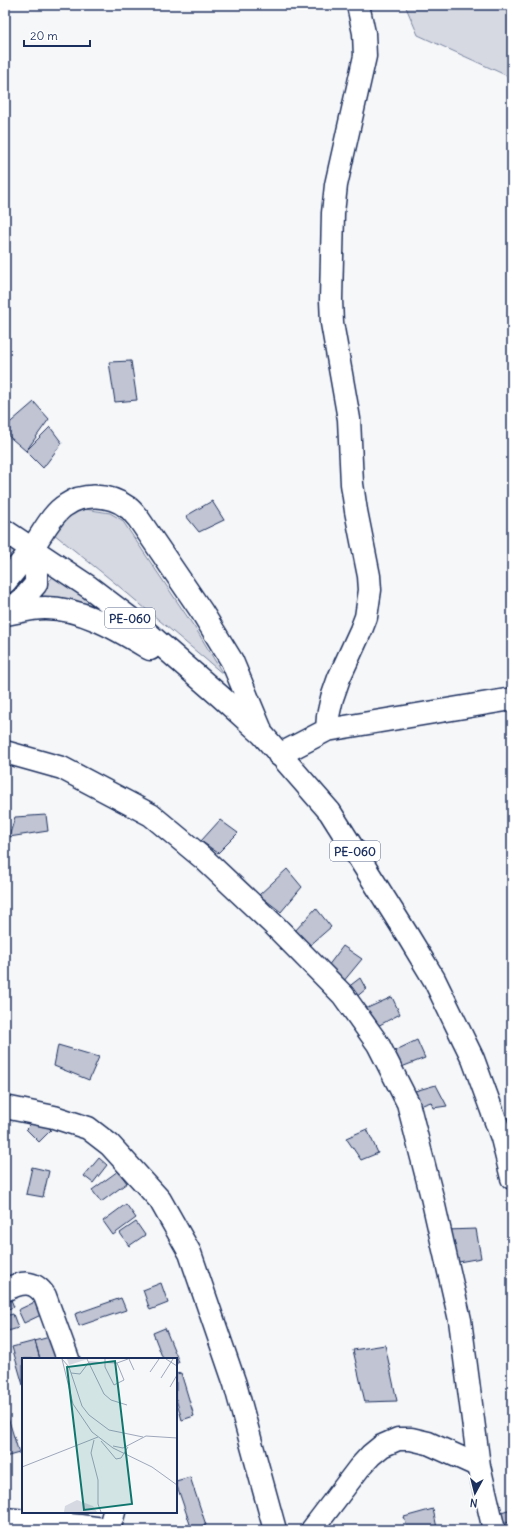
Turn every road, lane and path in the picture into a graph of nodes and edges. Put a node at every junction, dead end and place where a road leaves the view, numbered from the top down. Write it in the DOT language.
graph roads {
  1 [pos="358,5"];
  2 [pos="5,531"];
  3 [pos="32,548"];
  4 [pos="5,582"];
  5 [pos="5,614"];
  6 [pos="221,696"];
  7 [pos="512,699"];
  8 [pos="327,730"];
  9 [pos="262,734"];
  10 [pos="5,752"];
  11 [pos="279,755"];
  12 [pos="5,1107"];
  13 [pos="512,1178"];
  14 [pos="5,1290"];
  15 [pos="68,1358"];
  16 [pos="479,1466"];
  17 [pos="114,1513"];
  18 [pos="5,1519"];
  19 [pos="110,1530"];
  20 [pos="275,1530"];
  21 [pos="312,1530"];
  22 [pos="494,1530"];
  1 -- 8 [label="street"];
  2 -- 3 [label="street, PE-060 / PE-060"];
  3 -- 4 [label="street"];
  3 -- 5 [label="street"];
  3 -- 6 [label="street, PE-060 / PE-060"];
  3 -- 9 [label="street"];
  5 -- 6 [label="street"];
  6 -- 9 [label="street, PE-060 / PE-060"];
  7 -- 8 [label="street"];
  8 -- 11 [label="street"];
  9 -- 11 [label="street, PE-060 / PE-060"];
  10 -- 16 [label="street"];
  11 -- 13 [label="street, PE-060 / PE-060"];
  12 -- 20 [label="street"];
  14 -- 15 [label="street"];
  16 -- 21 [label="street"];
  16 -- 22 [label="street"];
  17 -- 19 [label="street"];
  18 -- 19 [label="street"];
}
